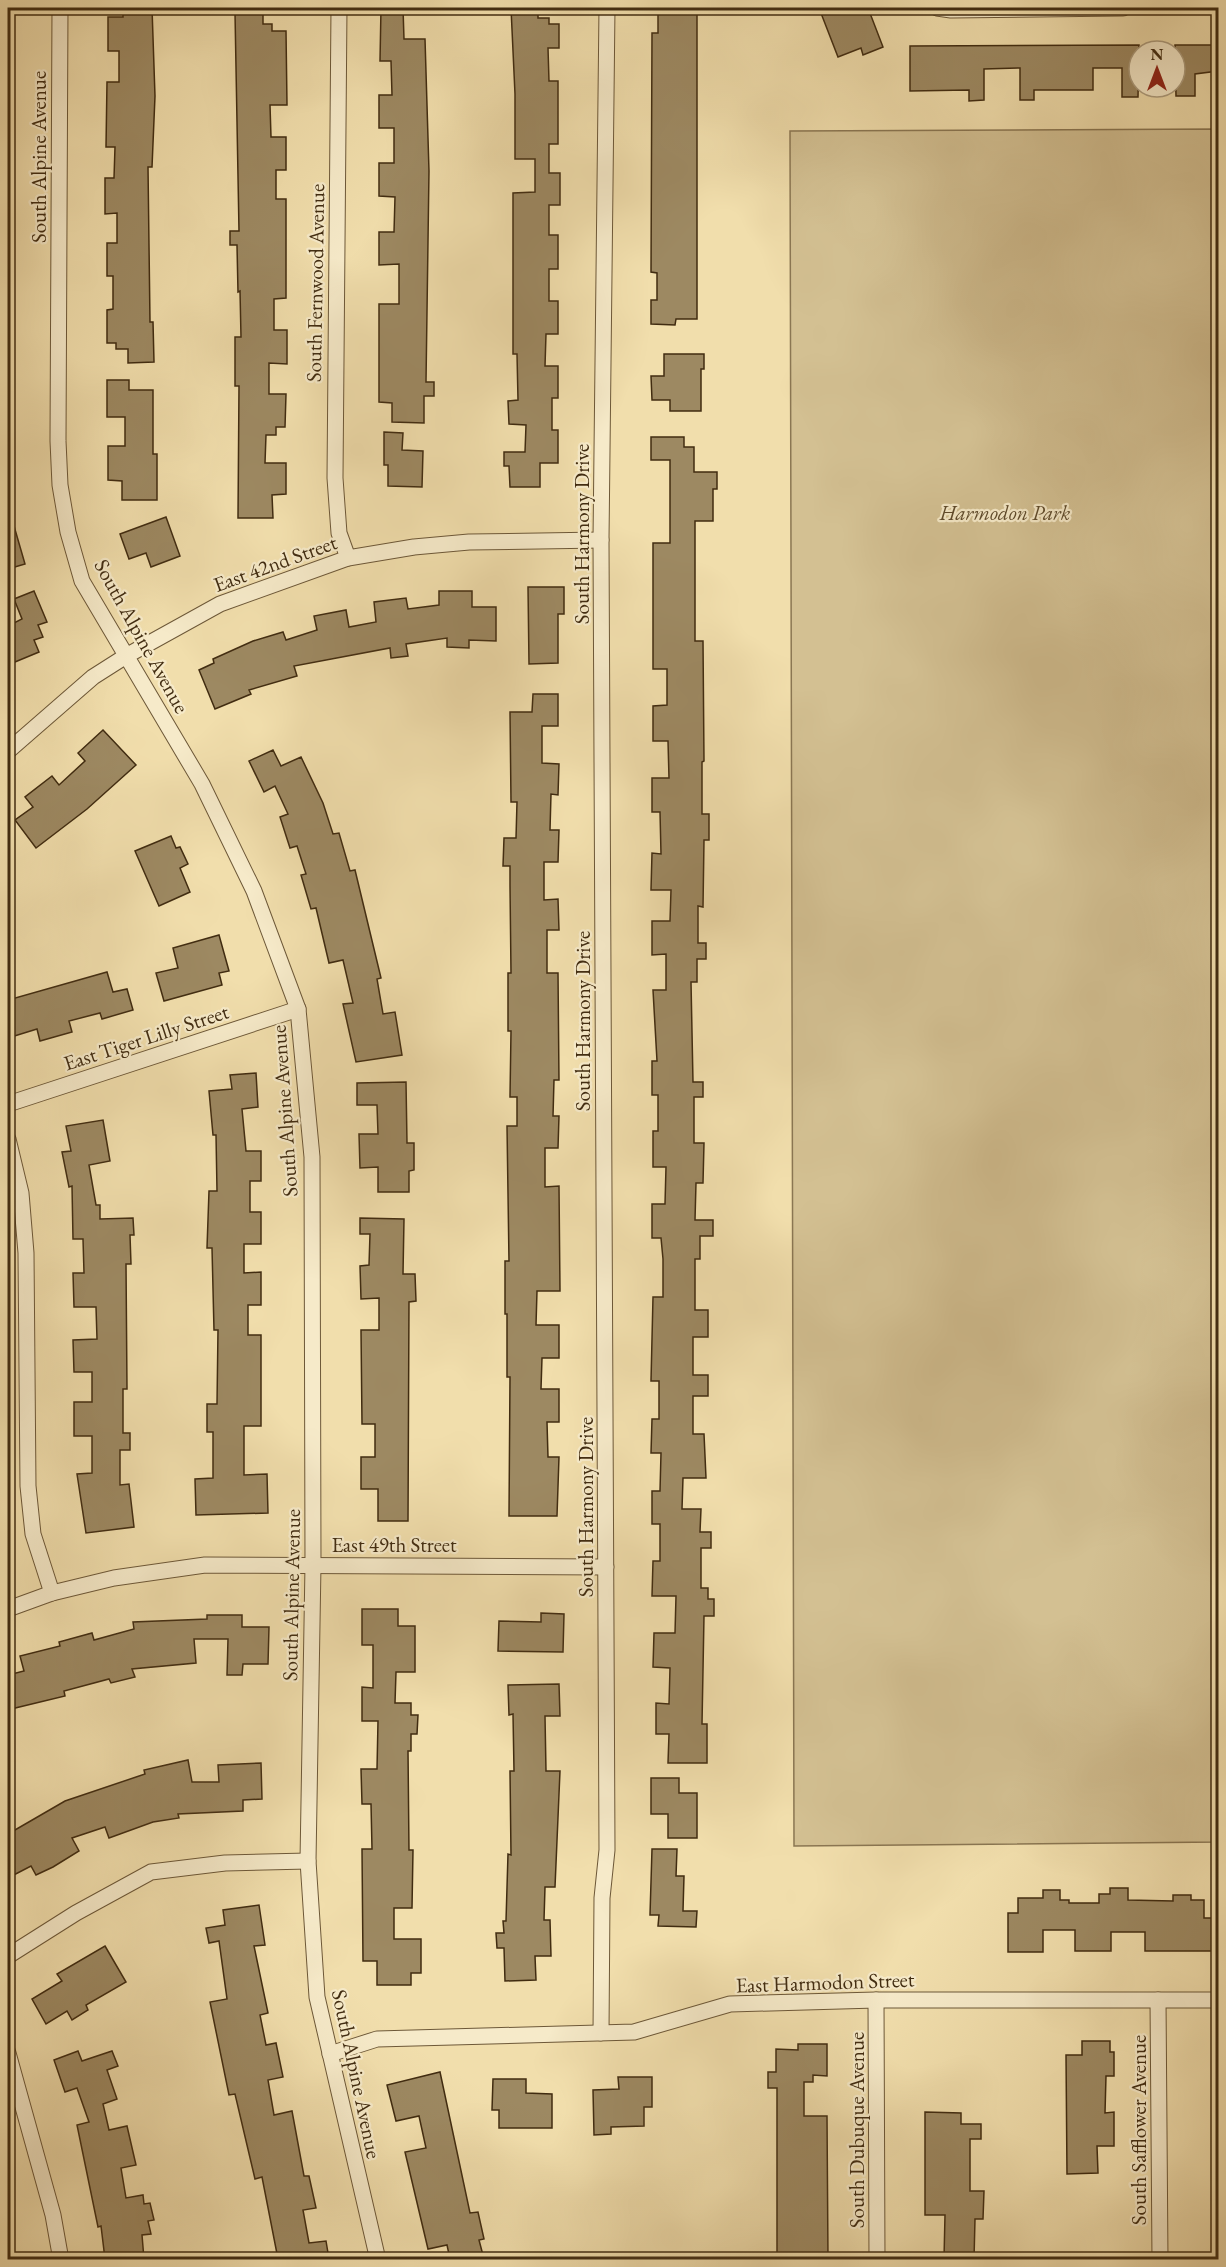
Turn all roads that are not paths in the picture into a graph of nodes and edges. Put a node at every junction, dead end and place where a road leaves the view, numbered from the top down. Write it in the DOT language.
graph roads {
  1 [pos="60,8"];
  2 [pos="339,8"];
  3 [pos="607,8"];
  4 [pos="937,8"];
  5 [pos="1124,8"];
  6 [pos="602,540"];
  7 [pos="348,558"];
  8 [pos="126,656"];
  9 [pos="8,751"];
  10 [pos="298,1009"];
  11 [pos="8,1104"];
  12 [pos="8,1139"];
  13 [pos="313,1564"];
  14 [pos="606,1567"];
  15 [pos="52,1593"];
  16 [pos="8,1609"];
  17 [pos="308,1861"];
  18 [pos="8,1956"];
  19 [pos="876,2000"];
  20 [pos="1158,2000"];
  21 [pos="1218,2000"];
  22 [pos="601,2033"];
  23 [pos="8,2053"];
  24 [pos="330,2054"];
  25 [pos="61,2259"];
  26 [pos="378,2259"];
  27 [pos="877,2259"];
  28 [pos="1160,2259"];
  1 -- 8 [label="street, South Alpine Avenue"];
  2 -- 7 [label="street, South Fernwood Avenue"];
  3 -- 6 [label="street, South Harmony Drive"];
  4 -- 5 [label="street"];
  6 -- 7 [label="street, East 42nd Street"];
  6 -- 14 [label="street, South Harmony Drive"];
  7 -- 8 [label="street, East 42nd Street"];
  8 -- 9 [label="street, East 42nd Street"];
  8 -- 10 [label="street, South Alpine Avenue"];
  10 -- 11 [label="street, East Tiger Lilly Street"];
  10 -- 13 [label="street, South Alpine Avenue"];
  12 -- 15 [label="street"];
  13 -- 14 [label="street, East 49th Street"];
  13 -- 15 [label="street, East 49th Street"];
  13 -- 17 [label="street, South Alpine Avenue"];
  14 -- 22 [label="street, South Harmony Drive"];
  15 -- 16 [label="street, East 49th Street"];
  17 -- 18 [label="street"];
  17 -- 24 [label="street, South Alpine Avenue"];
  19 -- 20 [label="street, East Harmodon Street"];
  19 -- 22 [label="street, East Harmodon Street"];
  19 -- 27 [label="street, South Dubuque Avenue"];
  20 -- 21 [label="street, East Harmodon Street"];
  20 -- 28 [label="street, South Safflower Avenue"];
  22 -- 24 [label="street, East Harmodon Street"];
  23 -- 25 [label="street"];
  24 -- 26 [label="street, South Alpine Avenue"];
}
